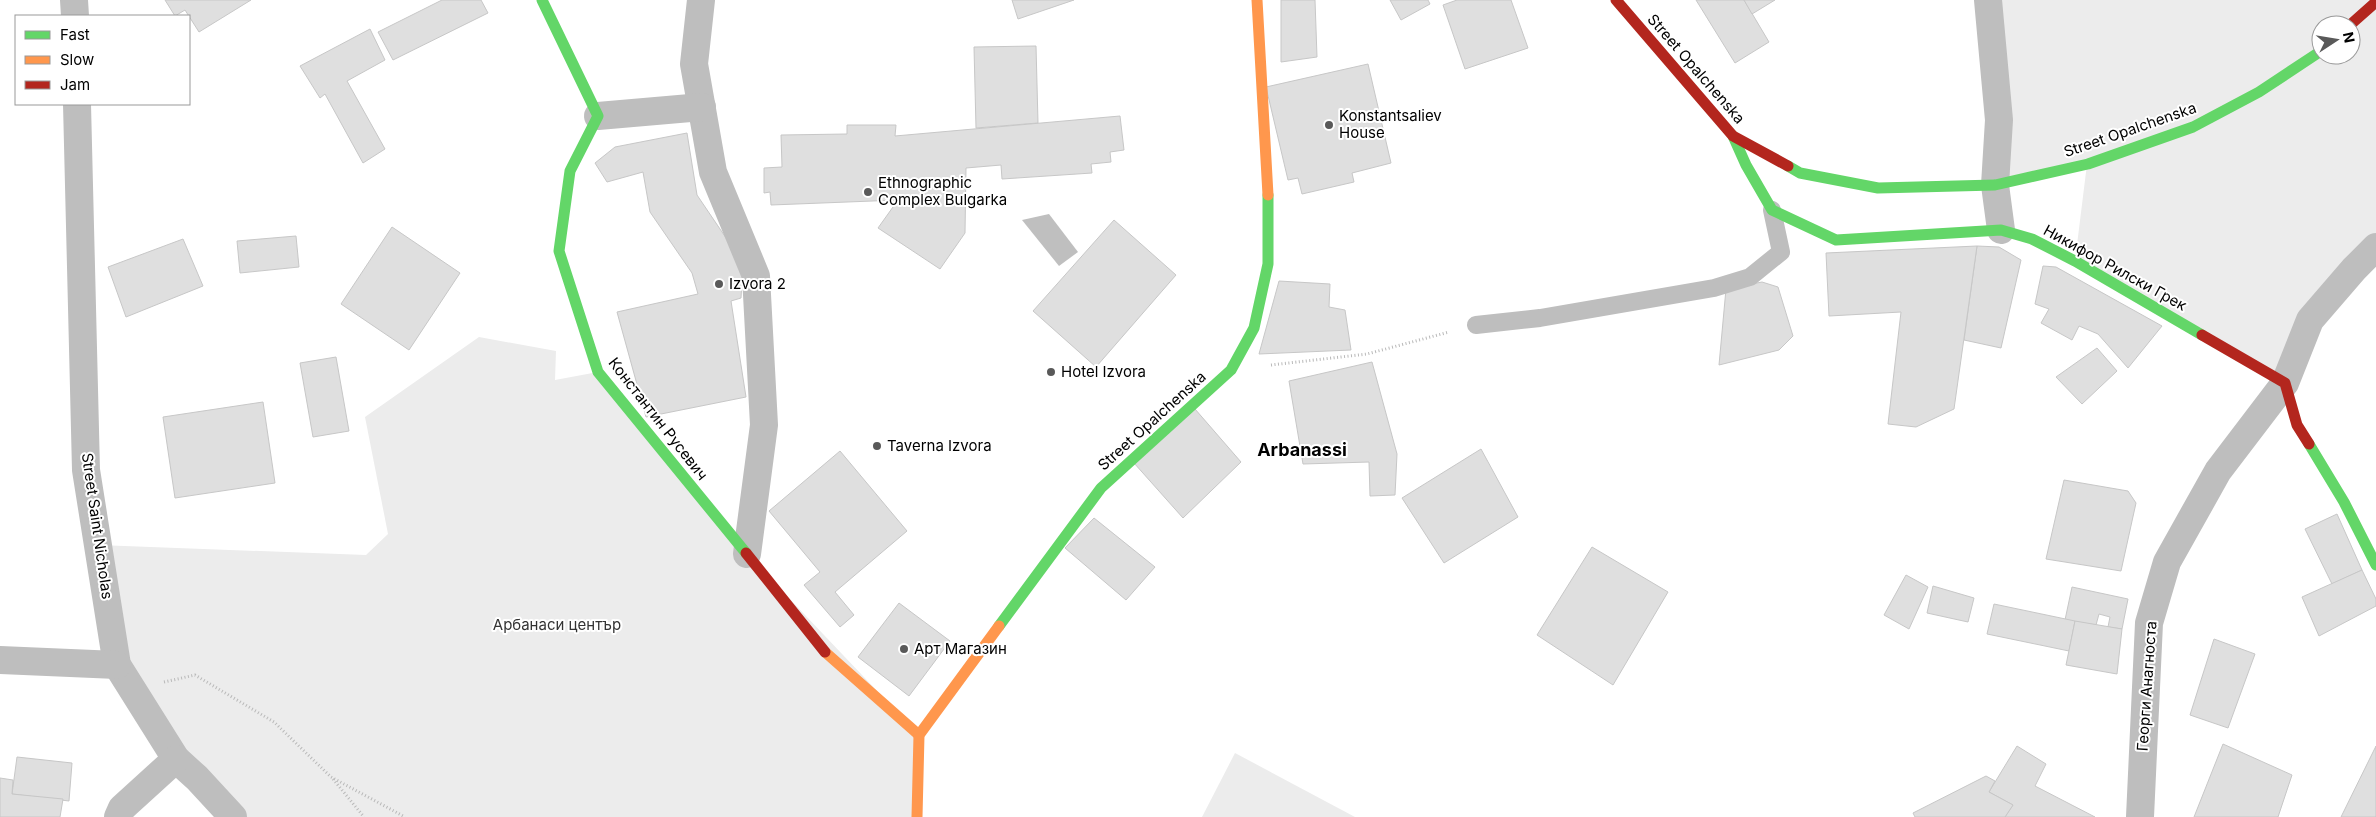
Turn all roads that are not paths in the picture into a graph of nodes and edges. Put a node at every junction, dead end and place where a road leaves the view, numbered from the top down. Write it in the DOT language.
graph roads {
  1 [pos="74,0"];
  2 [pos="542,0"];
  3 [pos="701,0"];
  4 [pos="1258,0"];
  5 [pos="1616,0"];
  6 [pos="1988,0"];
  7 [pos="2376,2"];
  8 [pos="75,15"];
  9 [pos="2361,15"];
  10 [pos="2311,58"];
  11 [pos="77,105"];
  12 [pos="702,107"];
  13 [pos="598,116"];
  14 [pos="1733,136"];
  15 [pos="1995,185"];
  16 [pos="1772,210"];
  17 [pos="2001,230"];
  18 [pos="2376,247"];
  19 [pos="1476,325"];
  20 [pos="2285,383"];
  21 [pos="747,554"];
  22 [pos="2376,565"];
  23 [pos="0,660"];
  24 [pos="117,665"];
  25 [pos="919,735"];
  26 [pos="176,759"];
  27 [pos="118,817"];
  28 [pos="233,817"];
  29 [pos="917,817"];
  30 [pos="2140,817"];
  1 -- 8 [label="street"];
  2 -- 13 [label="street"];
  3 -- 12 [label="street"];
  4 -- 25 [label="street, Street Opalchenska"];
  5 -- 14 [label="street, Street Opalchenska"];
  6 -- 15 [label="street"];
  7 -- 9 [label="street"];
  10 -- 15 [label="street, Street Opalchenska"];
  11 -- 24 [label="street, Street Saint Nicholas"];
  12 -- 13 [label="street"];
  12 -- 21 [label="street"];
  13 -- 21 [label="street, Константин Русевич"];
  14 -- 15 [label="street, Street Opalchenska"];
  14 -- 16 [label="street"];
  15 -- 17 [label="street"];
  16 -- 17 [label="street, Никифор Рилски Грек"];
  16 -- 19 [label="lane"];
  17 -- 20 [label="street, Никифор Рилски Грек"];
  18 -- 20 [label="street, Георги Анагноста"];
  20 -- 22 [label="street"];
  20 -- 30 [label="street, Георги Анагноста"];
  21 -- 25 [label="street, Константин Русевич"];
  23 -- 24 [label="street"];
  24 -- 26 [label="street, Street Saint Nicholas"];
  25 -- 29 [label="street"];
  26 -- 27 [label="street"];
  26 -- 28 [label="street, Street Saint Nicholas"];
}
